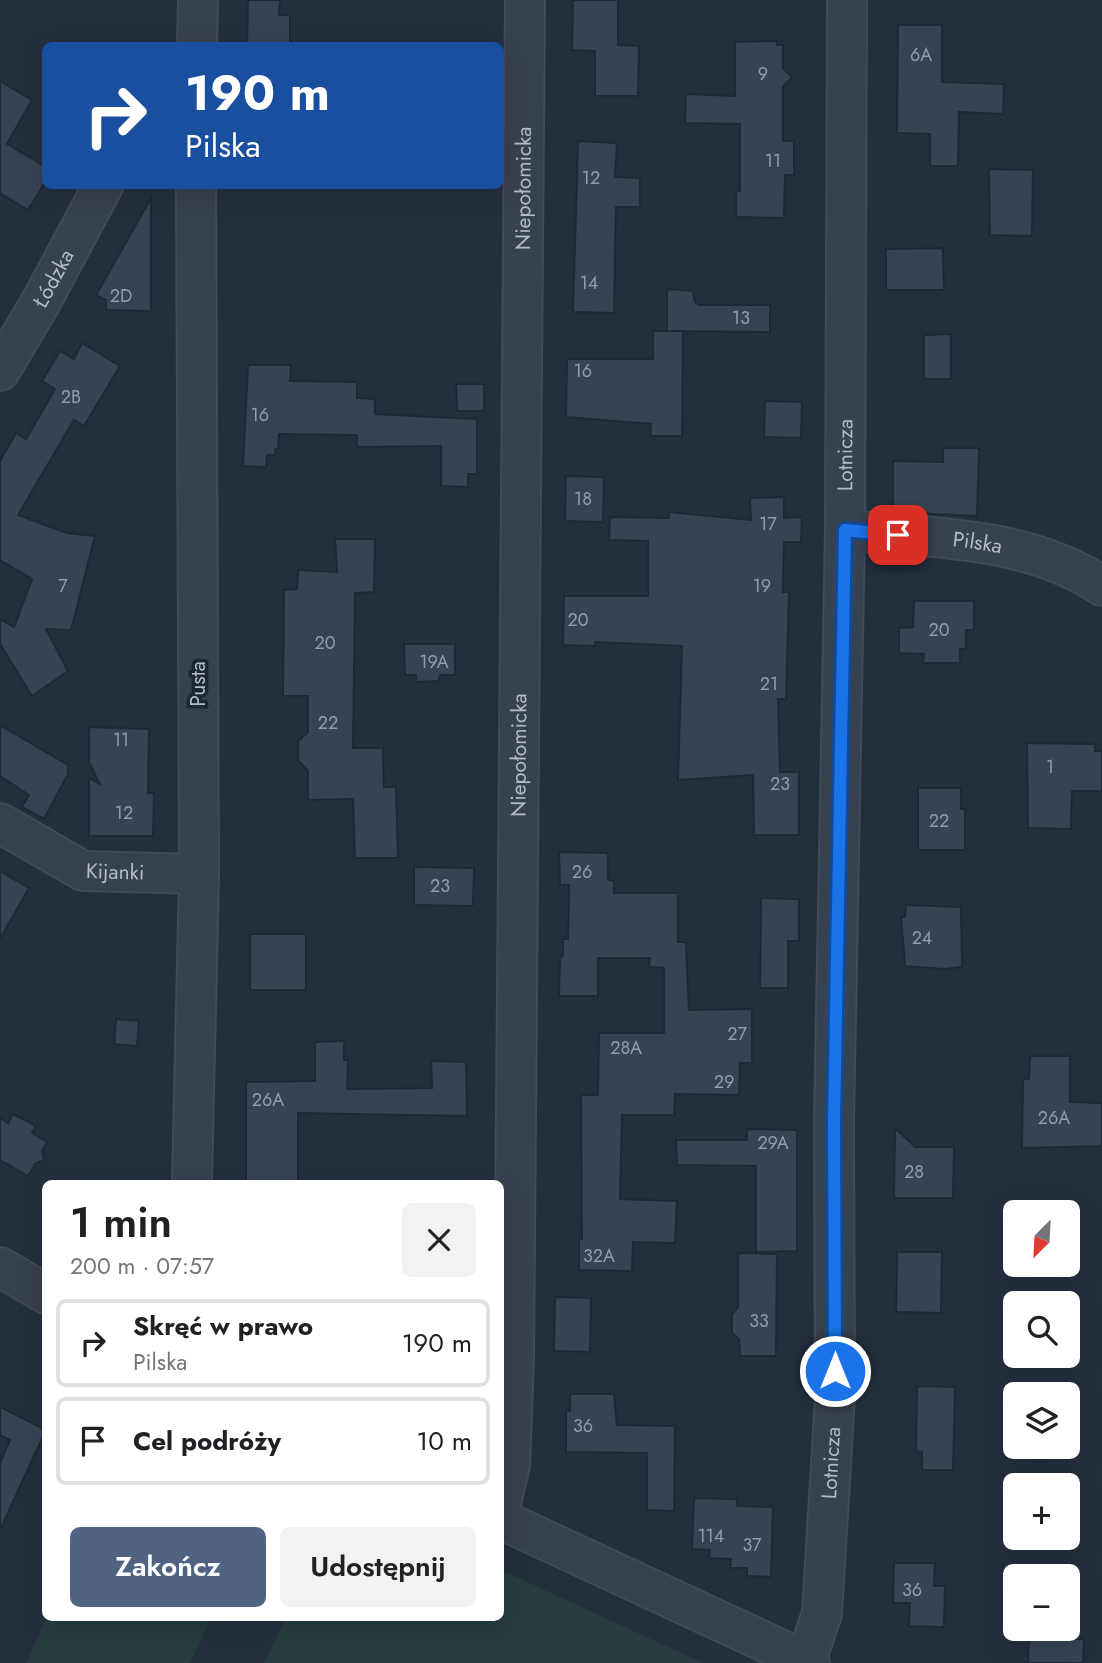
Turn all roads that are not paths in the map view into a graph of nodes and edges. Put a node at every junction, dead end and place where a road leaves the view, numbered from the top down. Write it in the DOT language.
graph roads {
  1 [pos="198,0"];
  2 [pos="525,0"];
  3 [pos="847,0"];
  4 [pos="197,42"];
  5 [pos="101,189"];
  6 [pos="196,189"];
  7 [pos="0,371"];
  8 [pos="845,530"];
  9 [pos="1102,586"];
  10 [pos="0,824"];
  11 [pos="199,874"];
  12 [pos="192,1180"];
  13 [pos="0,1267"];
  14 [pos="42,1292"];
  15 [pos="504,1490"];
  16 [pos="504,1521"];
  17 [pos="808,1662"];
  1 -- 4 [label="street"];
  2 -- 15 [label="street, Niepołomicka"];
  3 -- 8 [label="street, Lotnicza"];
  5 -- 7 [label="street, Łódzka"];
  6 -- 11 [label="street, Pusta"];
  8 -- 9 [label="street, Pilska"];
  8 -- 17 [label="street, Lotnicza"];
  10 -- 11 [label="street, Kijanki"];
  11 -- 12 [label="street, Pusta"];
  13 -- 14 [label="street"];
  16 -- 17 [label="street"];
}
